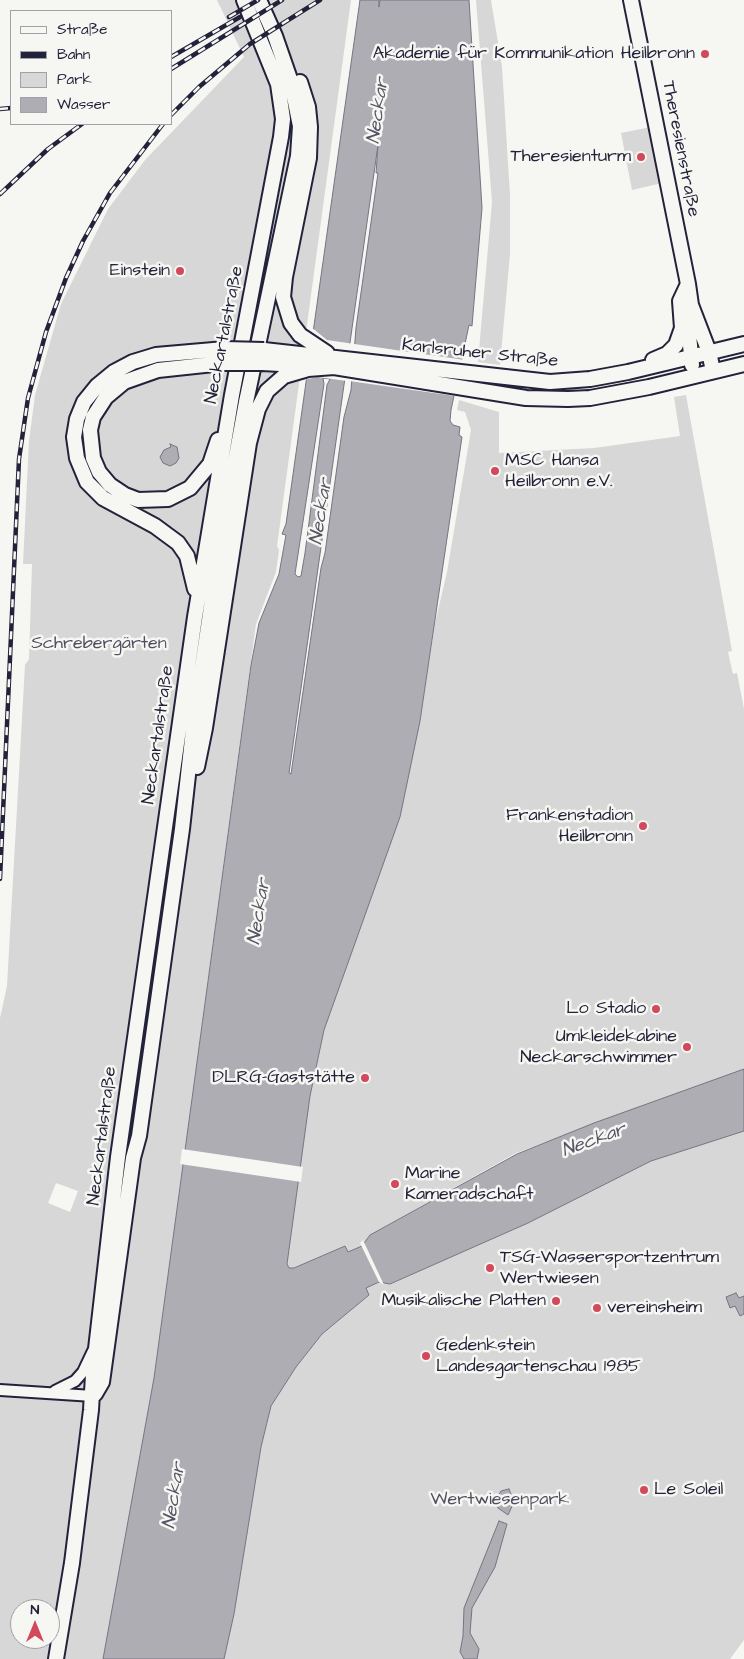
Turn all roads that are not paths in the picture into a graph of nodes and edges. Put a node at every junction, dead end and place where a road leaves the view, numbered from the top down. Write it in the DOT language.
graph roads {
  1 [pos="244,0"];
  2 [pos="259,0"];
  3 [pos="631,0"];
  4 [pos="276,36"];
  5 [pos="688,284"];
  6 [pos="691,305"];
  7 [pos="744,344"];
  8 [pos="709,352"];
  9 [pos="224,356"];
  10 [pos="691,356"];
  11 [pos="336,362"];
  12 [pos="299,363"];
  13 [pos="744,364"];
  14 [pos="648,367"];
  15 [pos="712,371"];
  16 [pos="693,376"];
  17 [pos="232,395"];
  18 [pos="195,617"];
  19 [pos="182,829"];
  20 [pos="97,1343"];
  21 [pos="0,1390"];
  22 [pos="50,1393"];
  23 [pos="93,1396"];
  24 [pos="56,1659"];
  1 -- 17 [label="main road, Neckartalstraße"];
  2 -- 4 [label="main road, Neckartalstraße"];
  3 -- 5 [label="main road, Theresienstraße"];
  4 -- 11 [label="main road, Neckartalstraße"];
  4 -- 19 [label="main road, Neckartalstraße"];
  5 -- 6 [label="main road, Theresienstraße"];
  5 -- 14 [label="main road"];
  6 -- 8 [label="main road, Theresienstraße"];
  6 -- 10 [label="main road, Theresienstraße"];
  7 -- 8 [label="main road, Karlsruher Straße"];
  8 -- 10 [label="main road, Karlsruher Straße"];
  8 -- 15 [label="main road, Theresienstraße"];
  9 -- 12 [label="main road, bridge"];
  9 -- 17 [label="main road"];
  9 -- 18 [label="main road"];
  10 -- 14 [label="main road, Karlsruher Straße"];
  10 -- 16 [label="main road, Theresienstraße"];
  11 -- 12 [label="main road, Neckartalstraße"];
  11 -- 14 [label="main road, Karlsruher Straße"];
  11 -- 16 [label="main road, Karlsruher Straße"];
  12 -- 19 [label="main road, Neckartalstraße"];
  13 -- 15 [label="main road, Karlsruher Straße"];
  15 -- 16 [label="main road, Karlsruher Straße"];
  17 -- 18 [label="main road, Neckartalstraße"];
  18 -- 20 [label="main road, Neckartalstraße"];
  19 -- 23 [label="main road, Neckartalstraße"];
  20 -- 22 [label="street"];
  20 -- 23 [label="main road, Neckartalstraße"];
  21 -- 22 [label="street"];
  22 -- 23 [label="street"];
  23 -- 24 [label="main road, Neckartalstraße"];
}
